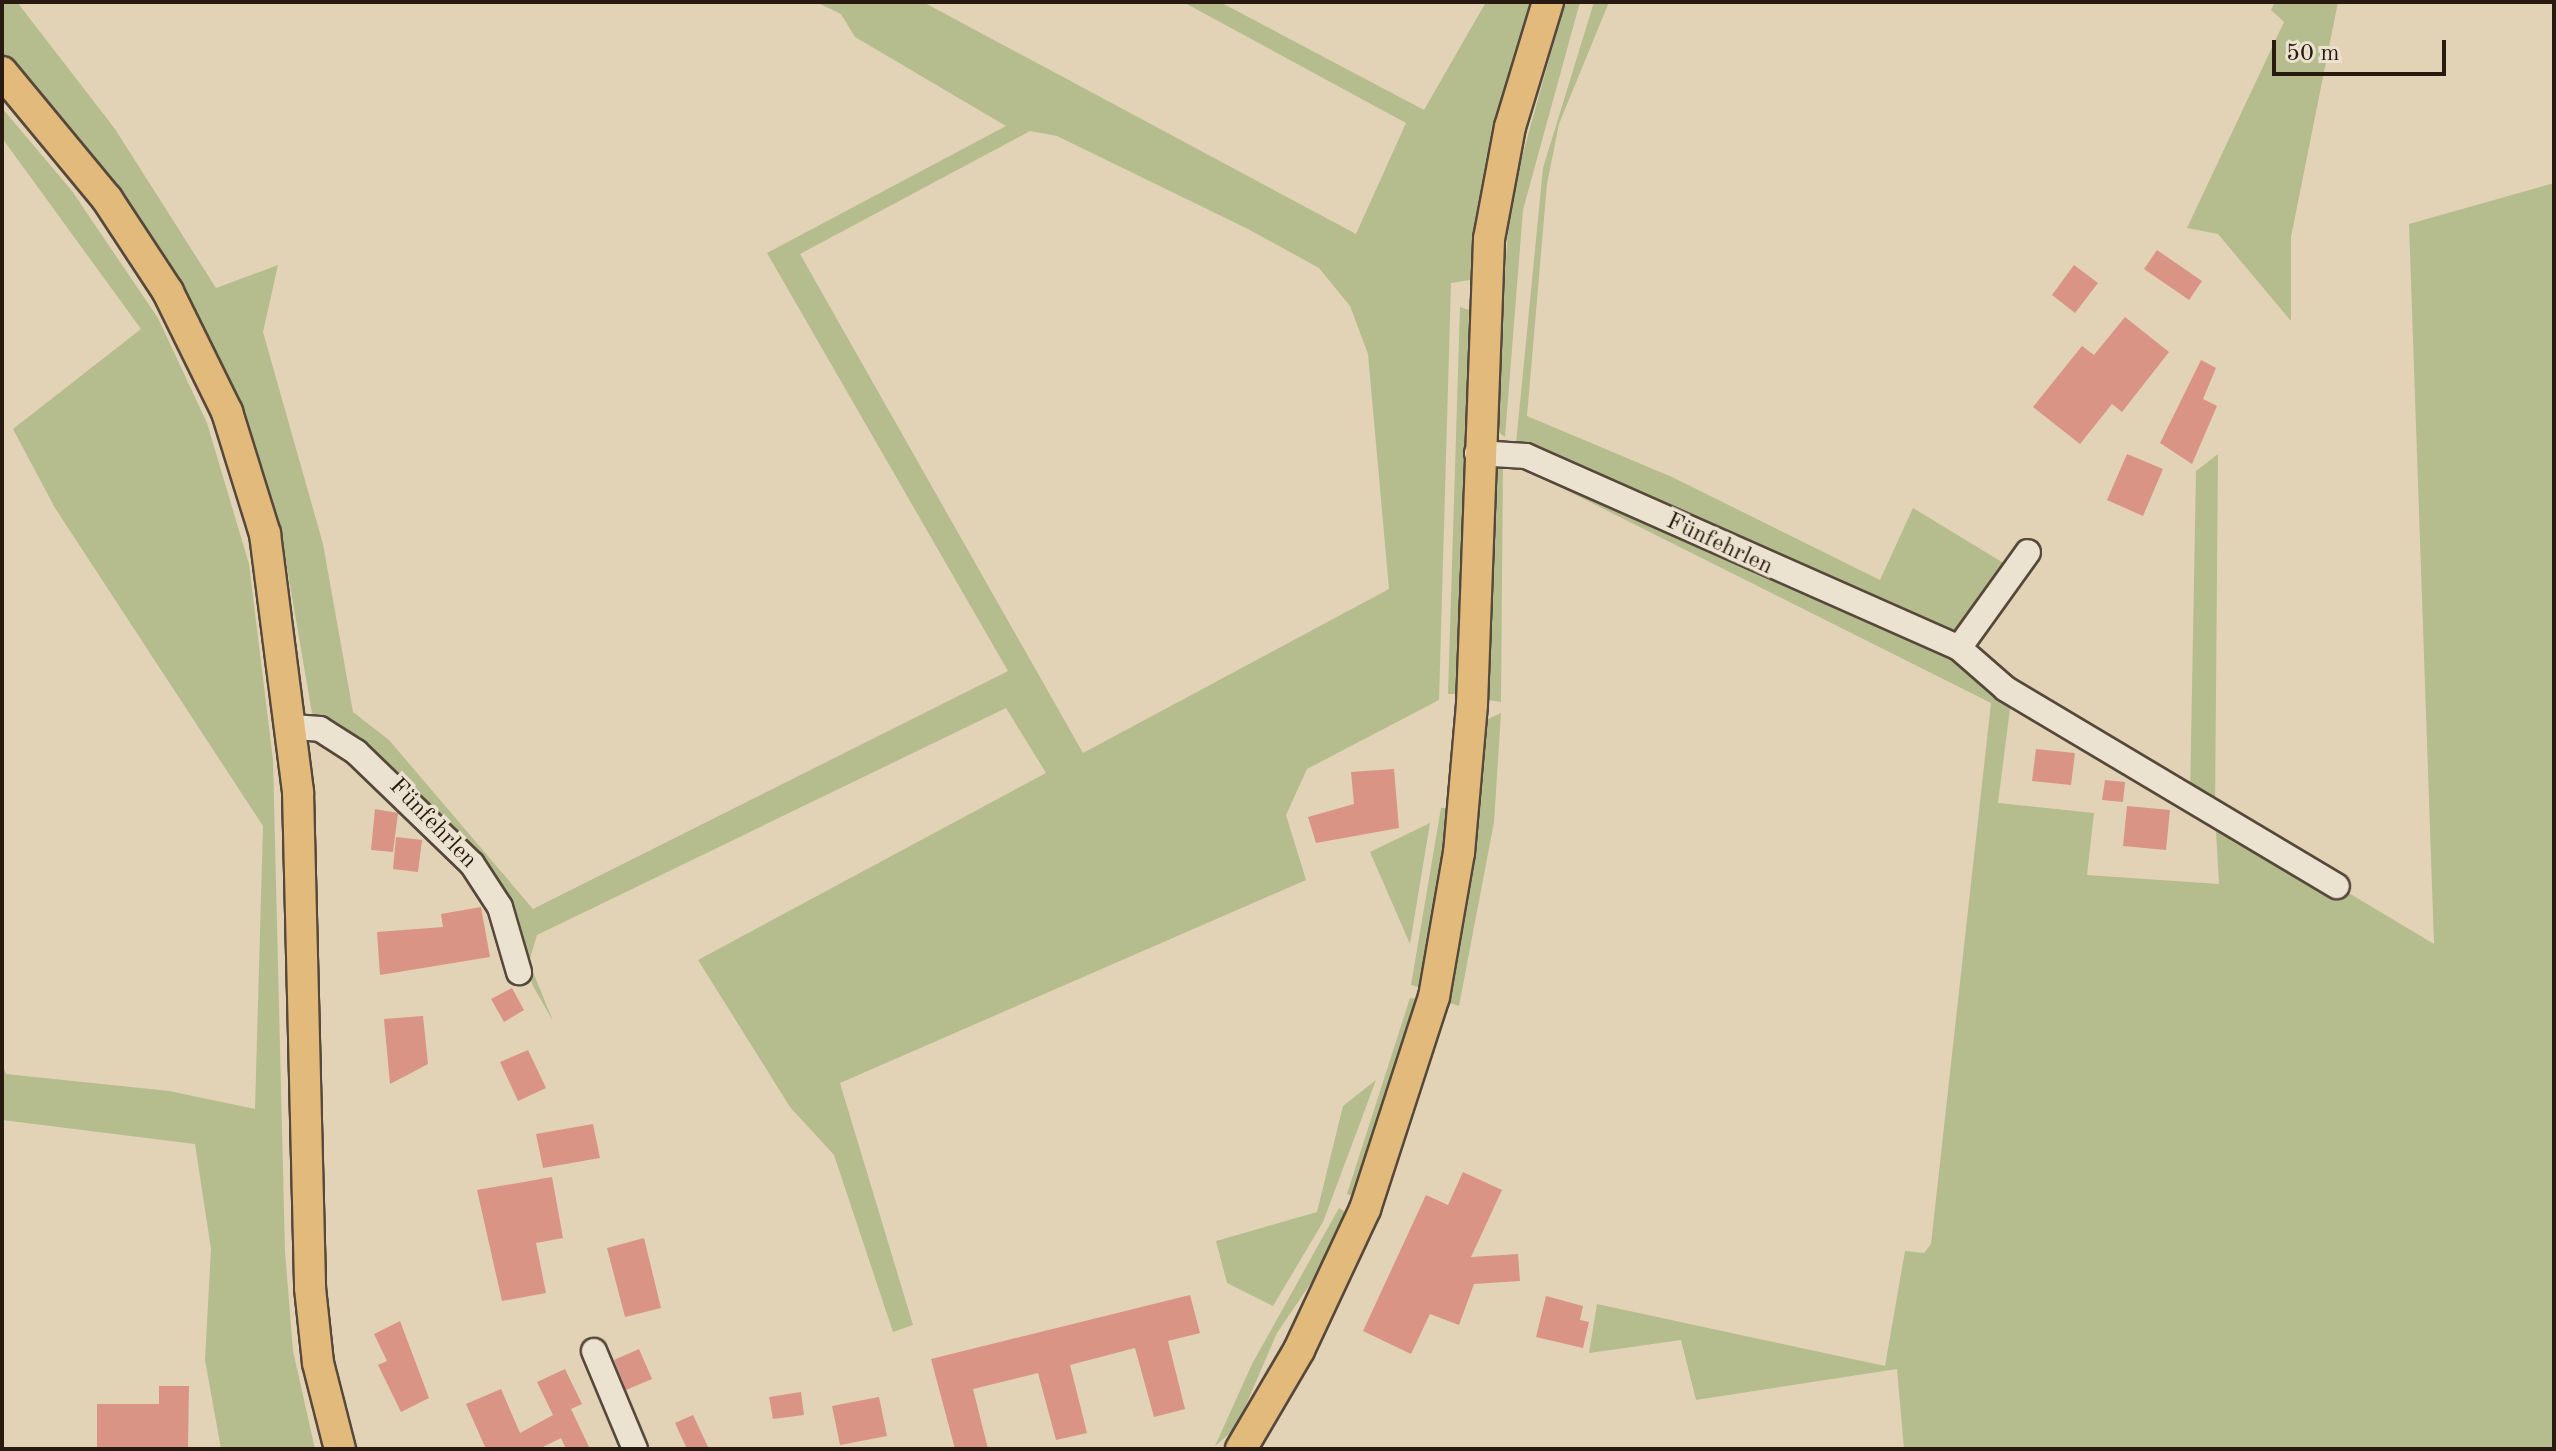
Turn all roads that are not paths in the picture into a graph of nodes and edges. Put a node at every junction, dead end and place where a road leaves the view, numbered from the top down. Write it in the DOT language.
graph roads {
  1 [pos="1548,2"];
  2 [pos="2,72"];
  3 [pos="1477,453"];
  4 [pos="2028,552"];
  5 [pos="1959,648"];
  6 [pos="293,727"];
  7 [pos="2337,886"];
  8 [pos="519,972"];
  9 [pos="594,1351"];
  10 [pos="340,1449"];
  11 [pos="635,1449"];
  12 [pos="1241,1449"];
  1 -- 3 [label="main road"];
  2 -- 6 [label="main road"];
  3 -- 5 [label="street, Fünfehrlen"];
  3 -- 12 [label="main road"];
  4 -- 5 [label="street"];
  5 -- 7 [label="street, Fünfehrlen"];
  6 -- 8 [label="street, Fünfehrlen"];
  6 -- 10 [label="main road"];
  9 -- 11 [label="street"];
}
